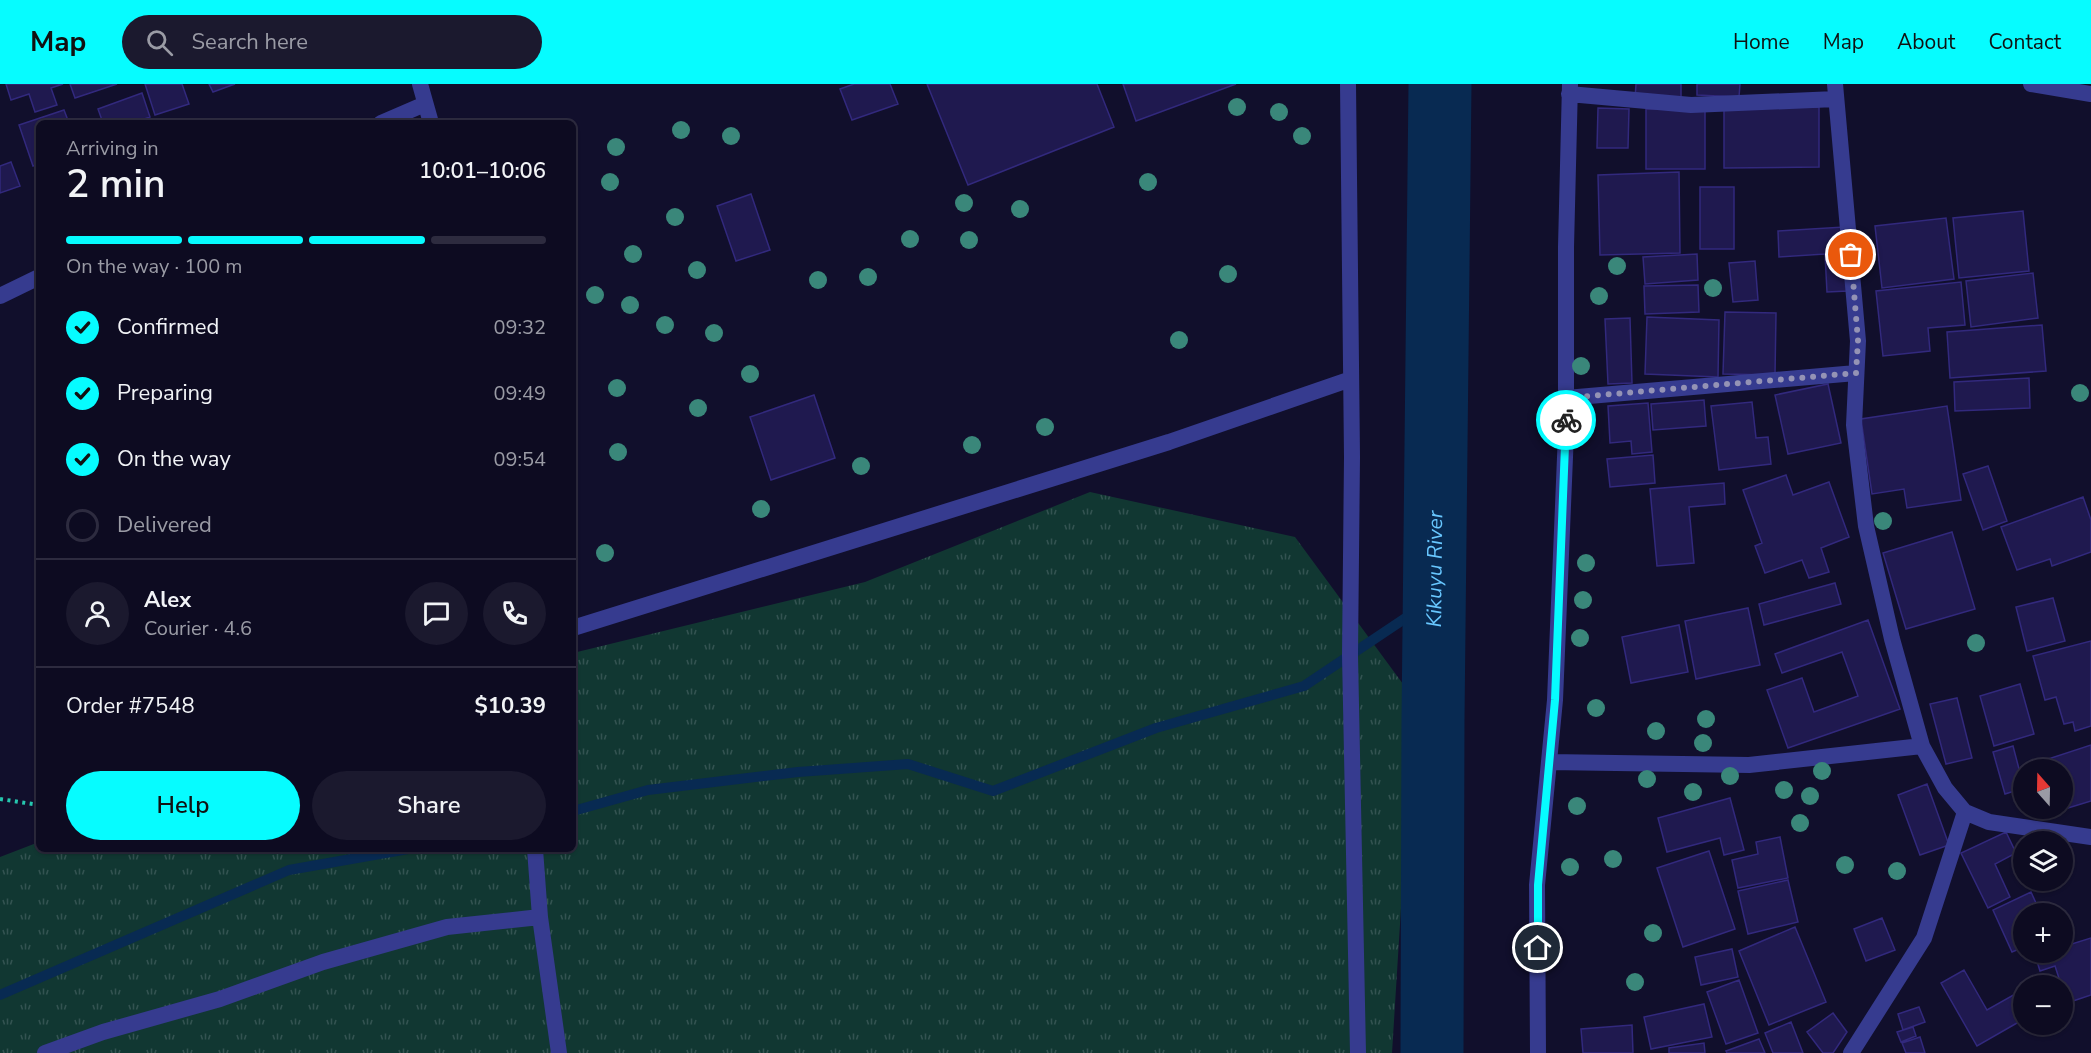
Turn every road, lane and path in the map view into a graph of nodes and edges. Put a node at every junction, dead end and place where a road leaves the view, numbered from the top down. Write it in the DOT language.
graph roads {
  1 [pos="420,84"];
  2 [pos="1348,84"];
  3 [pos="2031,84"];
  4 [pos="1570,89"];
  5 [pos="1835,92"];
  6 [pos="2091,94"];
  7 [pos="425,104"];
  8 [pos="388,120"];
  9 [pos="430,120"];
  10 [pos="36,278"];
  11 [pos="0,296"];
  12 [pos="1856,373"];
  13 [pos="1350,379"];
  14 [pos="1566,398"];
  15 [pos="576,627"];
  16 [pos="1922,746"];
  17 [pos="1549,762"];
  18 [pos="0,799"];
  19 [pos="36,805"];
  20 [pos="1965,812"];
  21 [pos="2091,837"];
  22 [pos="536,853"];
  23 [pos="540,917"];
  24 [pos="45,1053"];
  25 [pos="559,1053"];
  26 [pos="1358,1053"];
  27 [pos="1538,1053"];
  28 [pos="1851,1053"];
  1 -- 7 [label="street"];
  2 -- 13 [label="street"];
  3 -- 6 [label="street"];
  4 -- 5 [label="street"];
  4 -- 14 [label="street"];
  5 -- 12 [label="street"];
  7 -- 8 [label="street"];
  7 -- 9 [label="street"];
  10 -- 11 [label="street"];
  12 -- 14 [label="street"];
  12 -- 16 [label="street"];
  13 -- 15 [label="street"];
  13 -- 26 [label="street"];
  14 -- 17 [label="street"];
  16 -- 17 [label="street"];
  16 -- 20 [label="street"];
  17 -- 27 [label="street"];
  18 -- 19 [label="path"];
  20 -- 21 [label="street"];
  20 -- 28 [label="street"];
  22 -- 23 [label="street"];
  23 -- 24 [label="street"];
  23 -- 25 [label="street"];
}
